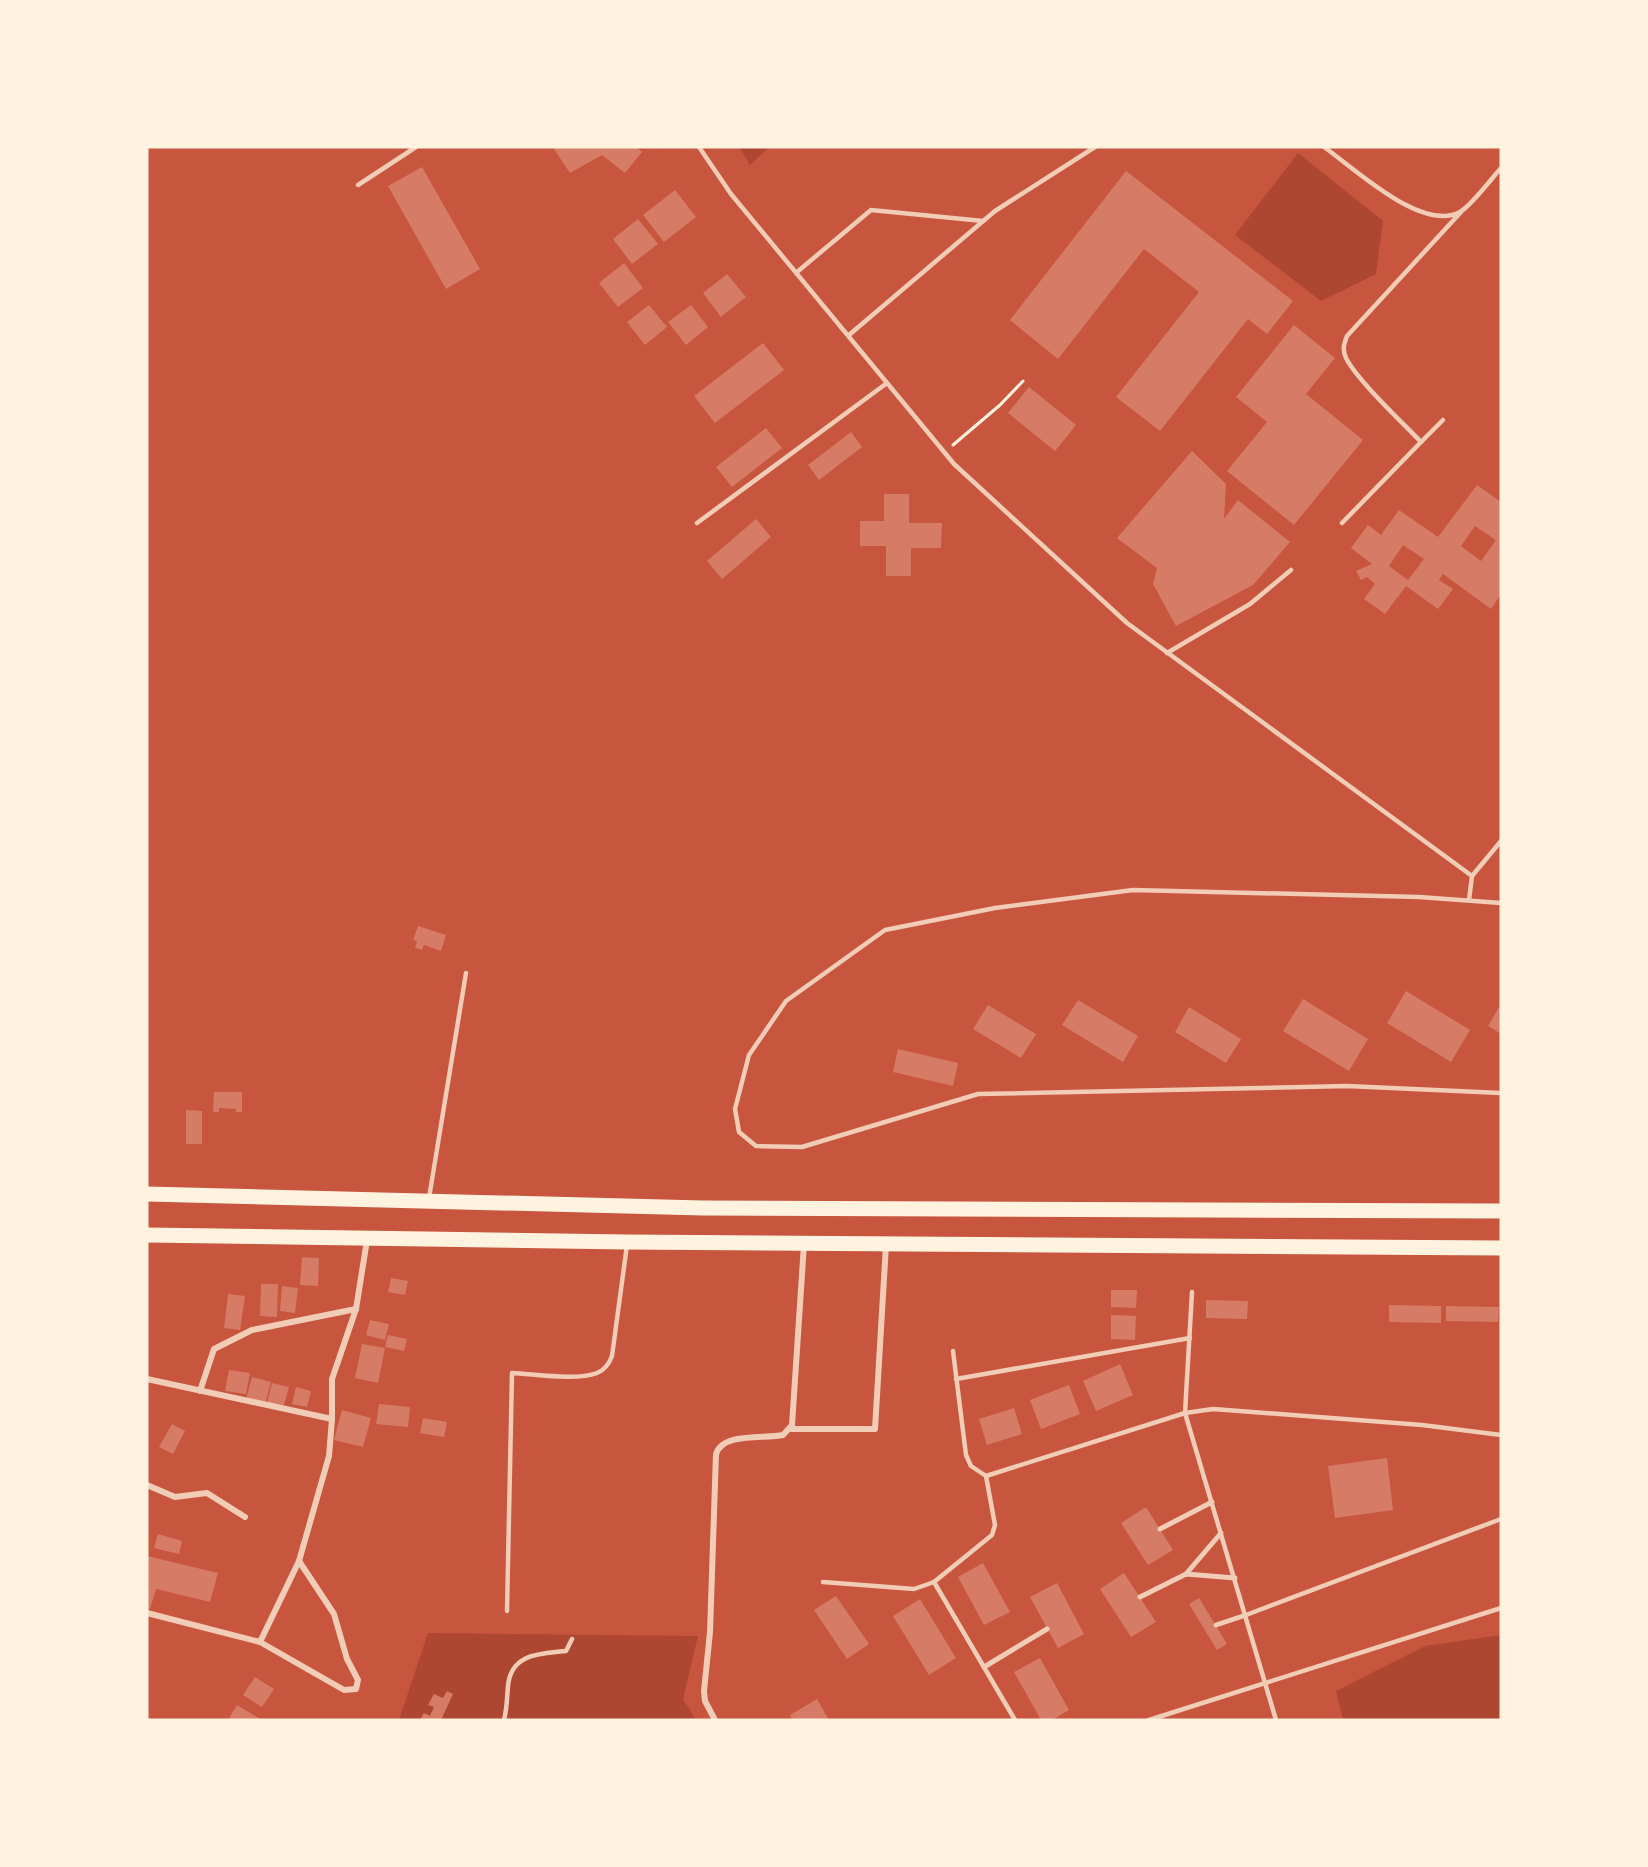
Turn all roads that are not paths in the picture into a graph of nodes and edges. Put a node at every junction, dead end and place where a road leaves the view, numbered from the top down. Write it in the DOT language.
graph roads {
  1 [pos="416,147"];
  2 [pos="699,147"];
  3 [pos="1095,147"];
  4 [pos="1324,147"];
  5 [pos="1501,168"];
  6 [pos="358,185"];
  7 [pos="1461,212"];
  8 [pos="983,221"];
  9 [pos="797,272"];
  10 [pos="849,335"];
  11 [pos="887,383"];
  12 [pos="1443,420"];
  13 [pos="1421,441"];
  14 [pos="697,523"];
  15 [pos="1342,523"];
  16 [pos="1291,570"];
  17 [pos="1167,653"];
  18 [pos="1501,841"];
  19 [pos="1472,876"];
  20 [pos="1469,900"];
  21 [pos="1501,903"];
  22 [pos="466,973"];
  23 [pos="1501,1093"];
  24 [pos="147,1194"];
  25 [pos="429,1201"];
  26 [pos="1501,1212"];
  27 [pos="147,1235"];
  28 [pos="367,1240"];
  29 [pos="627,1242"];
  30 [pos="804,1243"];
  31 [pos="886,1244"];
  32 [pos="1501,1248"];
  33 [pos="1191,1292"];
  34 [pos="356,1309"];
  35 [pos="1190,1338"];
  36 [pos="953,1351"];
  37 [pos="147,1379"];
  38 [pos="956,1379"];
  39 [pos="200,1391"];
  40 [pos="1185,1413"];
  41 [pos="333,1419"];
  42 [pos="790,1429"];
  43 [pos="1501,1435"];
  44 [pos="986,1476"];
  45 [pos="147,1485"];
  46 [pos="1212,1502"];
  47 [pos="244,1517"];
  48 [pos="1501,1519"];
  49 [pos="1160,1529"];
  50 [pos="1221,1533"];
  51 [pos="299,1561"];
  52 [pos="1186,1574"];
  53 [pos="1235,1578"];
  54 [pos="823,1582"];
  55 [pos="934,1582"];
  56 [pos="1140,1597"];
  57 [pos="1501,1608"];
  58 [pos="507,1611"];
  59 [pos="147,1613"];
  60 [pos="1246,1615"];
  61 [pos="1216,1625"];
  62 [pos="1047,1629"];
  63 [pos="572,1639"];
  64 [pos="260,1642"];
  65 [pos="984,1667"];
  66 [pos="1265,1683"];
  67 [pos="504,1720"];
  68 [pos="715,1720"];
  69 [pos="1015,1720"];
  70 [pos="1149,1720"];
  71 [pos="1276,1720"];
  1 -- 6 [label="lane"];
  2 -- 9 [label="lane"];
  3 -- 8 [label="lane"];
  4 -- 7 [label="lane"];
  5 -- 7 [label="lane"];
  7 -- 13 [label="lane"];
  8 -- 9 [label="lane"];
  8 -- 10 [label="lane"];
  9 -- 10 [label="lane"];
  10 -- 11 [label="lane"];
  11 -- 14 [label="lane"];
  11 -- 17 [label="lane"];
  12 -- 13 [label="lane"];
  13 -- 15 [label="lane"];
  16 -- 17 [label="lane"];
  17 -- 19 [label="lane"];
  18 -- 19 [label="lane"];
  19 -- 20 [label="lane"];
  20 -- 21 [label="lane"];
  20 -- 23 [label="lane"];
  22 -- 25 [label="lane"];
  24 -- 25 [label="main road"];
  25 -- 26 [label="main road"];
  27 -- 28 [label="main road"];
  28 -- 29 [label="main road"];
  28 -- 34 [label="street"];
  29 -- 30 [label="main road"];
  29 -- 58 [label="lane"];
  30 -- 31 [label="main road"];
  30 -- 42 [label="street"];
  31 -- 32 [label="main road"];
  31 -- 42 [label="street"];
  33 -- 35 [label="lane"];
  34 -- 39 [label="street"];
  34 -- 41 [label="street"];
  35 -- 38 [label="lane"];
  35 -- 40 [label="lane"];
  36 -- 38 [label="lane"];
  37 -- 39 [label="street"];
  38 -- 44 [label="lane"];
  39 -- 41 [label="street"];
  40 -- 43 [label="lane"];
  40 -- 44 [label="lane"];
  40 -- 46 [label="lane"];
  41 -- 51 [label="street"];
  42 -- 68 [label="street"];
  44 -- 55 [label="lane"];
  45 -- 47 [label="street"];
  46 -- 49 [label="street"];
  46 -- 50 [label="lane"];
  48 -- 60 [label="lane"];
  50 -- 52 [label="street"];
  50 -- 53 [label="lane"];
  51 -- 64 [label="street"];
  51 -- 64 [label="street"];
  52 -- 53 [label="street"];
  52 -- 56 [label="street"];
  53 -- 60 [label="lane"];
  54 -- 55 [label="lane"];
  55 -- 65 [label="lane"];
  57 -- 66 [label="lane"];
  59 -- 64 [label="street"];
  60 -- 61 [label="street"];
  60 -- 66 [label="lane"];
  62 -- 65 [label="street"];
  63 -- 67 [label="lane"];
  65 -- 69 [label="lane"];
  66 -- 70 [label="lane"];
  66 -- 71 [label="lane"];
}
